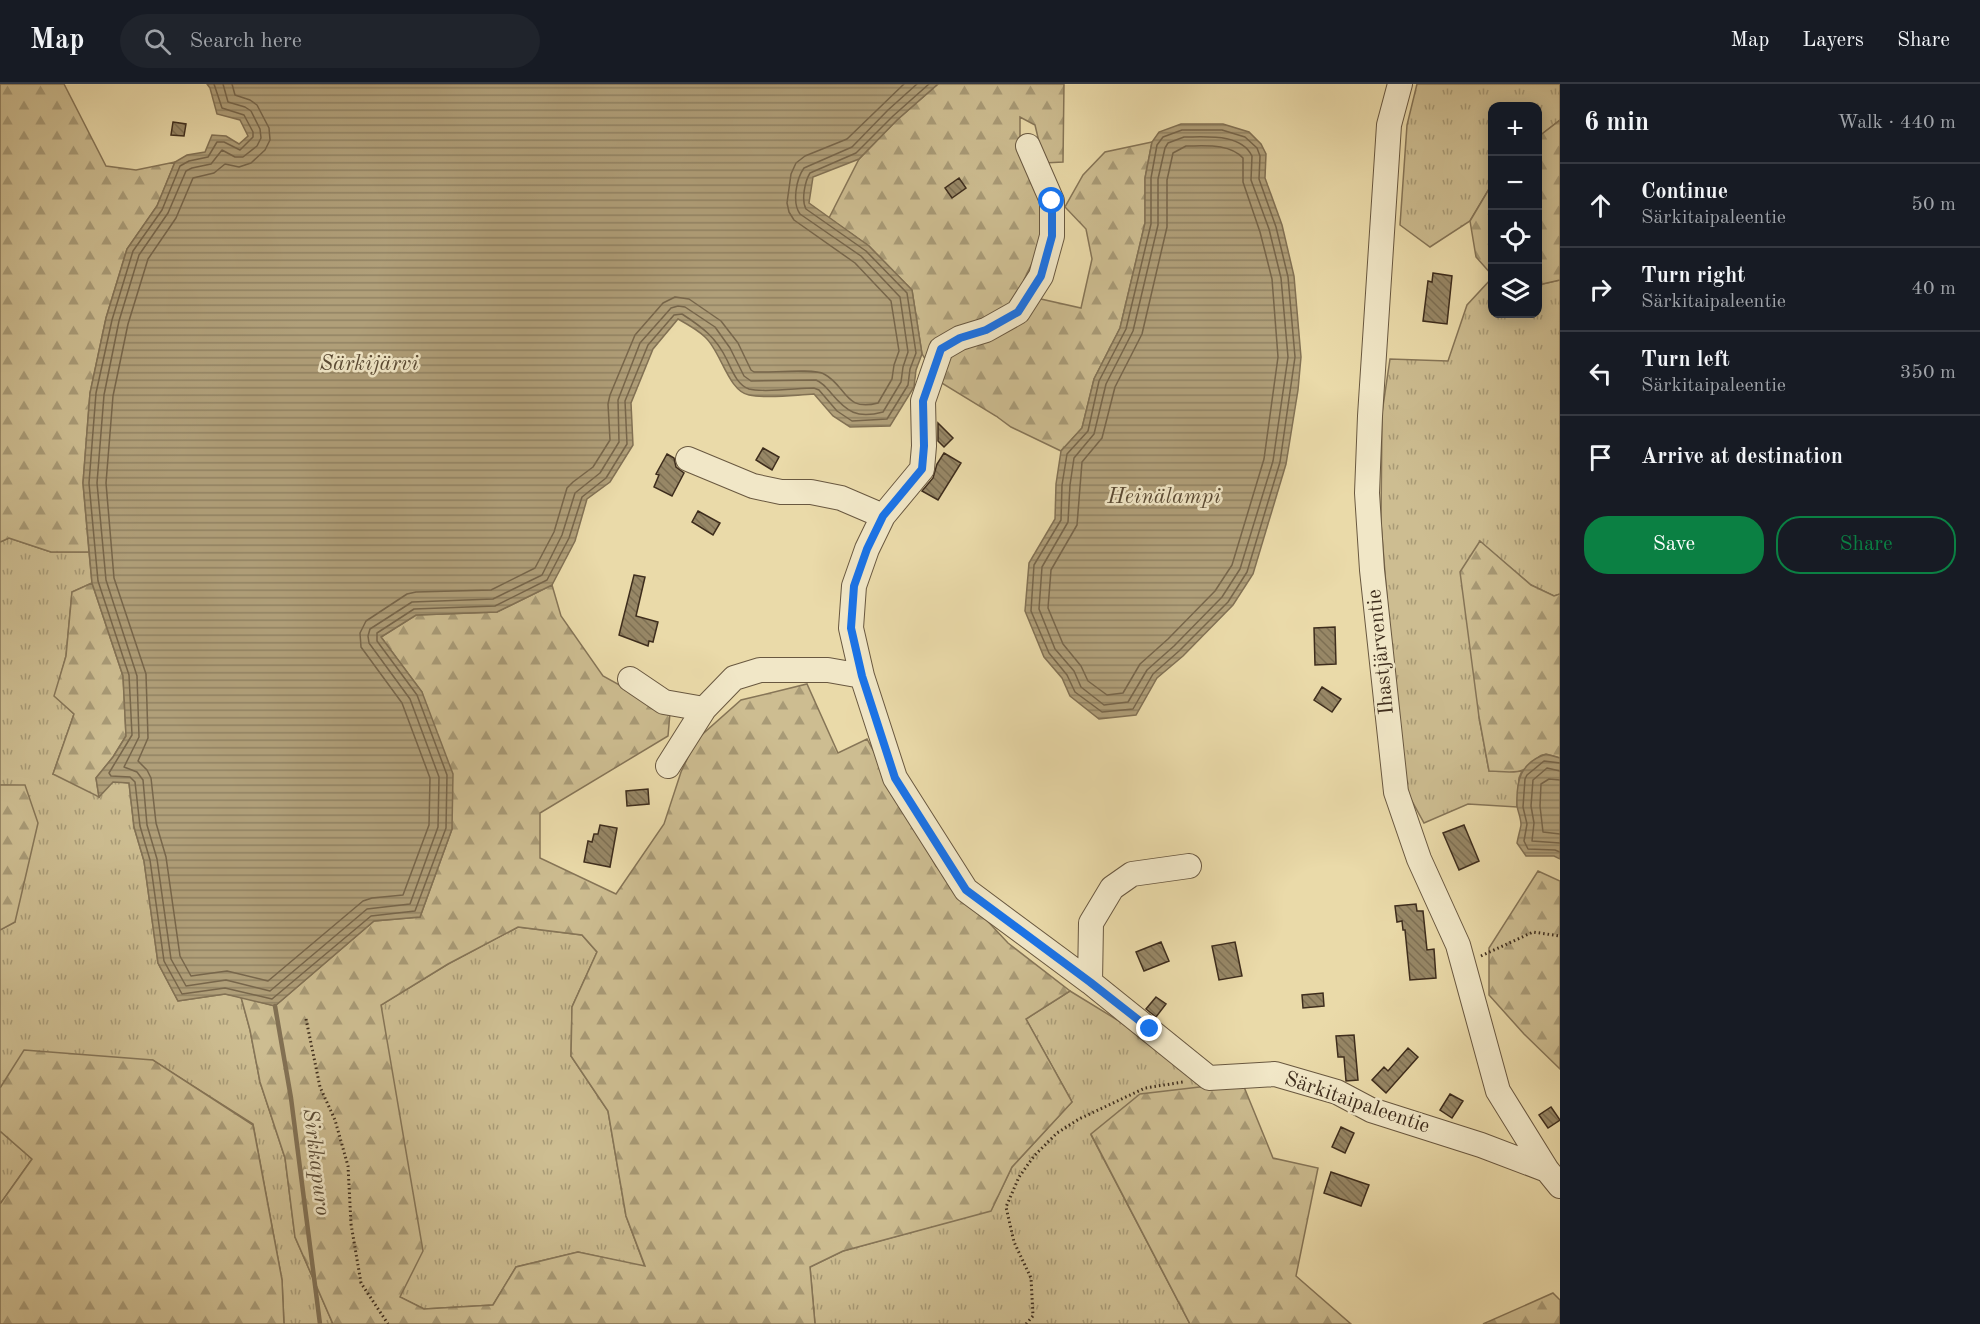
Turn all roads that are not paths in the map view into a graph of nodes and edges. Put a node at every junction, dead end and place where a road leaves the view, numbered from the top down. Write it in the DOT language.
graph roads {
  1 [pos="1400,84"];
  2 [pos="1028,146"];
  3 [pos="688,459"];
  4 [pos="883,516"];
  5 [pos="862,676"];
  6 [pos="630,679"];
  7 [pos="704,709"];
  8 [pos="668,766"];
  9 [pos="1189,866"];
  10 [pos="1090,982"];
  11 [pos="1554,1178"];
  1 -- 11 [label="street, Ihastjärventie"];
  2 -- 4 [label="street"];
  3 -- 4 [label="street"];
  4 -- 5 [label="street"];
  5 -- 7 [label="street"];
  5 -- 10 [label="street"];
  6 -- 7 [label="street"];
  7 -- 8 [label="street"];
  9 -- 10 [label="street"];
  10 -- 11 [label="street, Särkitaipaleentie"];
}
